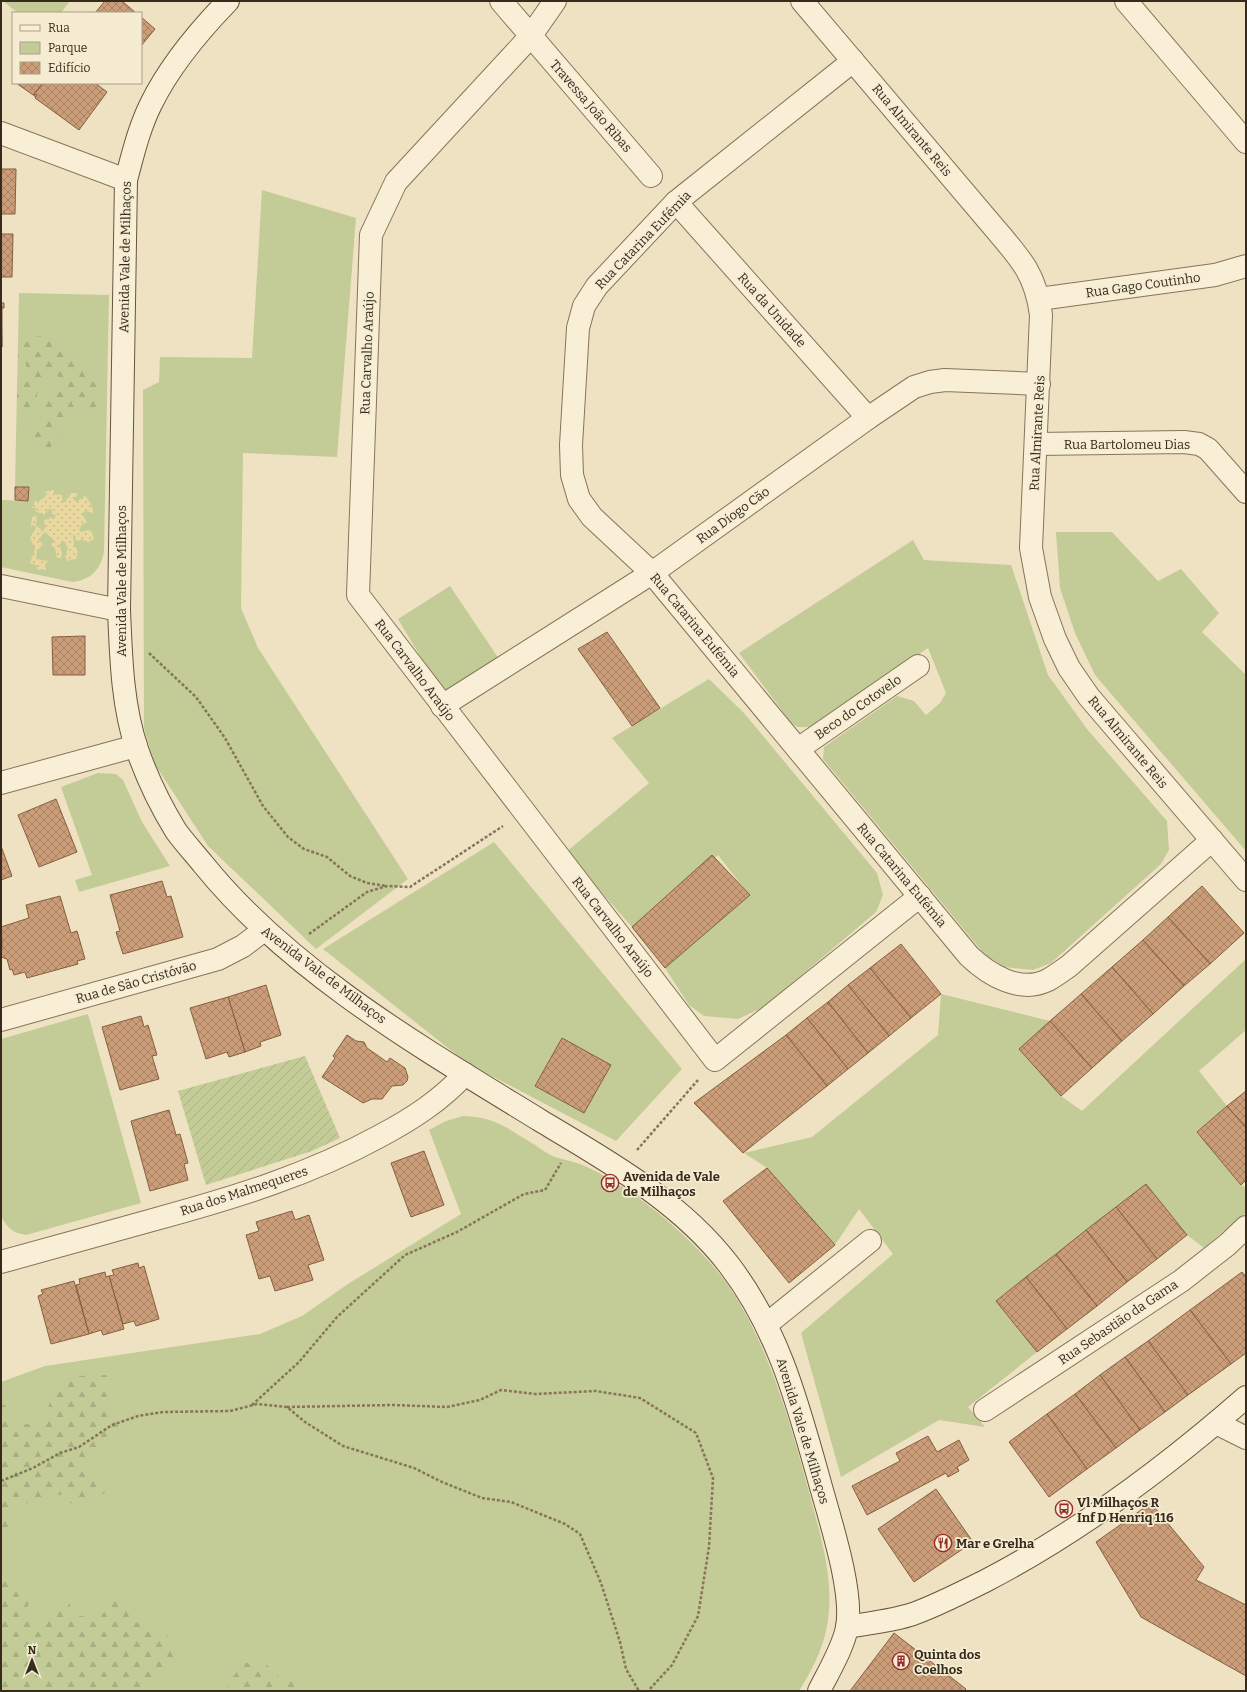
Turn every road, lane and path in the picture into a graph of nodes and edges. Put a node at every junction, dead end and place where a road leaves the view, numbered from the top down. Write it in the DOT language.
graph roads {
  1 [pos="228,1"];
  2 [pos="501,1"];
  3 [pos="555,1"];
  4 [pos="802,1"];
  5 [pos="1126,1"];
  6 [pos="530,37"];
  7 [pos="854,61"];
  8 [pos="1,133"];
  9 [pos="1246,142"];
  10 [pos="651,176"];
  11 [pos="126,180"];
  12 [pos="676,202"];
  13 [pos="1246,266"];
  14 [pos="1039,299"];
  15 [pos="1039,384"];
  16 [pos="868,418"];
  17 [pos="1036,444"];
  18 [pos="1246,492"];
  19 [pos="652,573"];
  20 [pos="1,586"];
  21 [pos="119,610"];
  22 [pos="120,634"];
  23 [pos="918,666"];
  24 [pos="442,706"];
  25 [pos="136,746"];
  26 [pos="798,749"];
  27 [pos="1,783"];
  28 [pos="524,812"];
  29 [pos="1212,840"];
  30 [pos="1246,880"];
  31 [pos="387,886"];
  32 [pos="920,896"];
  33 [pos="264,930"];
  34 [pos="290,952"];
  35 [pos="1,1020"];
  36 [pos="715,1060"];
  37 [pos="465,1074"];
  38 [pos="574,1141"];
  39 [pos="620,1170"];
  40 [pos="1246,1227"];
  41 [pos="870,1241"];
  42 [pos="1,1262"];
  43 [pos="767,1324"];
  44 [pos="1246,1397"];
  45 [pos="251,1406"];
  46 [pos="287,1407"];
  47 [pos="986,1410"];
  48 [pos="1216,1423"];
  49 [pos="1246,1438"];
  50 [pos="1,1481"];
  51 [pos="847,1627"];
  52 [pos="639,1691"];
  53 [pos="648,1691"];
  54 [pos="819,1691"];
  1 -- 11 [label="street, Avenida Vale de Milhaços"];
  2 -- 6 [label="street, Travessa João Ribas"];
  3 -- 6 [label="street, Rua Carvalho Araújo"];
  4 -- 7 [label="street, Rua Almirante Reis"];
  5 -- 9 [label="street"];
  6 -- 10 [label="street, Travessa João Ribas"];
  6 -- 24 [label="street, Rua Carvalho Araújo"];
  7 -- 12 [label="street, Rua Catarina Eufémia"];
  7 -- 14 [label="street, Rua Almirante Reis"];
  8 -- 11 [label="street"];
  11 -- 21 [label="street, Avenida Vale de Milhaços"];
  12 -- 16 [label="street, Rua da Unidade"];
  12 -- 19 [label="street, Rua Catarina Eufémia"];
  13 -- 14 [label="street, Rua Gago Coutinho"];
  14 -- 15 [label="street, Rua Almirante Reis"];
  15 -- 16 [label="street, Rua Diogo Cão"];
  15 -- 17 [label="street, Rua Almirante Reis"];
  16 -- 19 [label="street, Rua Diogo Cão"];
  17 -- 18 [label="street, Rua Bartolomeu Dias"];
  17 -- 29 [label="street, Rua Almirante Reis"];
  19 -- 24 [label="street, Rua Diogo Cão"];
  19 -- 26 [label="street, Rua Catarina Eufémia"];
  20 -- 21 [label="street"];
  21 -- 22 [label="street, Avenida Vale de Milhaços"];
  22 -- 25 [label="street, Avenida Vale de Milhaços"];
  22 -- 31 [label="path"];
  23 -- 26 [label="street, Beco do Cotovelo"];
  24 -- 28 [label="street, Rua Carvalho Araújo"];
  25 -- 27 [label="street"];
  25 -- 33 [label="street, Avenida Vale de Milhaços"];
  26 -- 32 [label="street, Rua Catarina Eufémia"];
  28 -- 31 [label="path"];
  28 -- 36 [label="street, Rua Carvalho Araújo"];
  29 -- 30 [label="street, Rua Almirante Reis"];
  29 -- 32 [label="street, Rua Catarina Eufémia"];
  31 -- 34 [label="path"];
  32 -- 36 [label="street"];
  33 -- 34 [label="street, Avenida Vale de Milhaços"];
  33 -- 35 [label="street, Rua de São Cristóvão"];
  34 -- 37 [label="street, Avenida Vale de Milhaços"];
  36 -- 39 [label="path"];
  37 -- 38 [label="street, Avenida Vale de Milhaços"];
  37 -- 42 [label="street, Rua dos Malmequeres"];
  38 -- 39 [label="street, Avenida Vale de Milhaços"];
  38 -- 45 [label="path"];
  39 -- 43 [label="street, Avenida Vale de Milhaços"];
  40 -- 47 [label="street, Rua Sebastião da Gama"];
  41 -- 43 [label="street"];
  43 -- 51 [label="street, Avenida Vale de Milhaços"];
  44 -- 48 [label="street"];
  45 -- 46 [label="path"];
  45 -- 50 [label="path"];
  46 -- 52 [label="path"];
  46 -- 53 [label="path"];
  48 -- 49 [label="street"];
  48 -- 51 [label="street"];
  51 -- 54 [label="street"];
}
